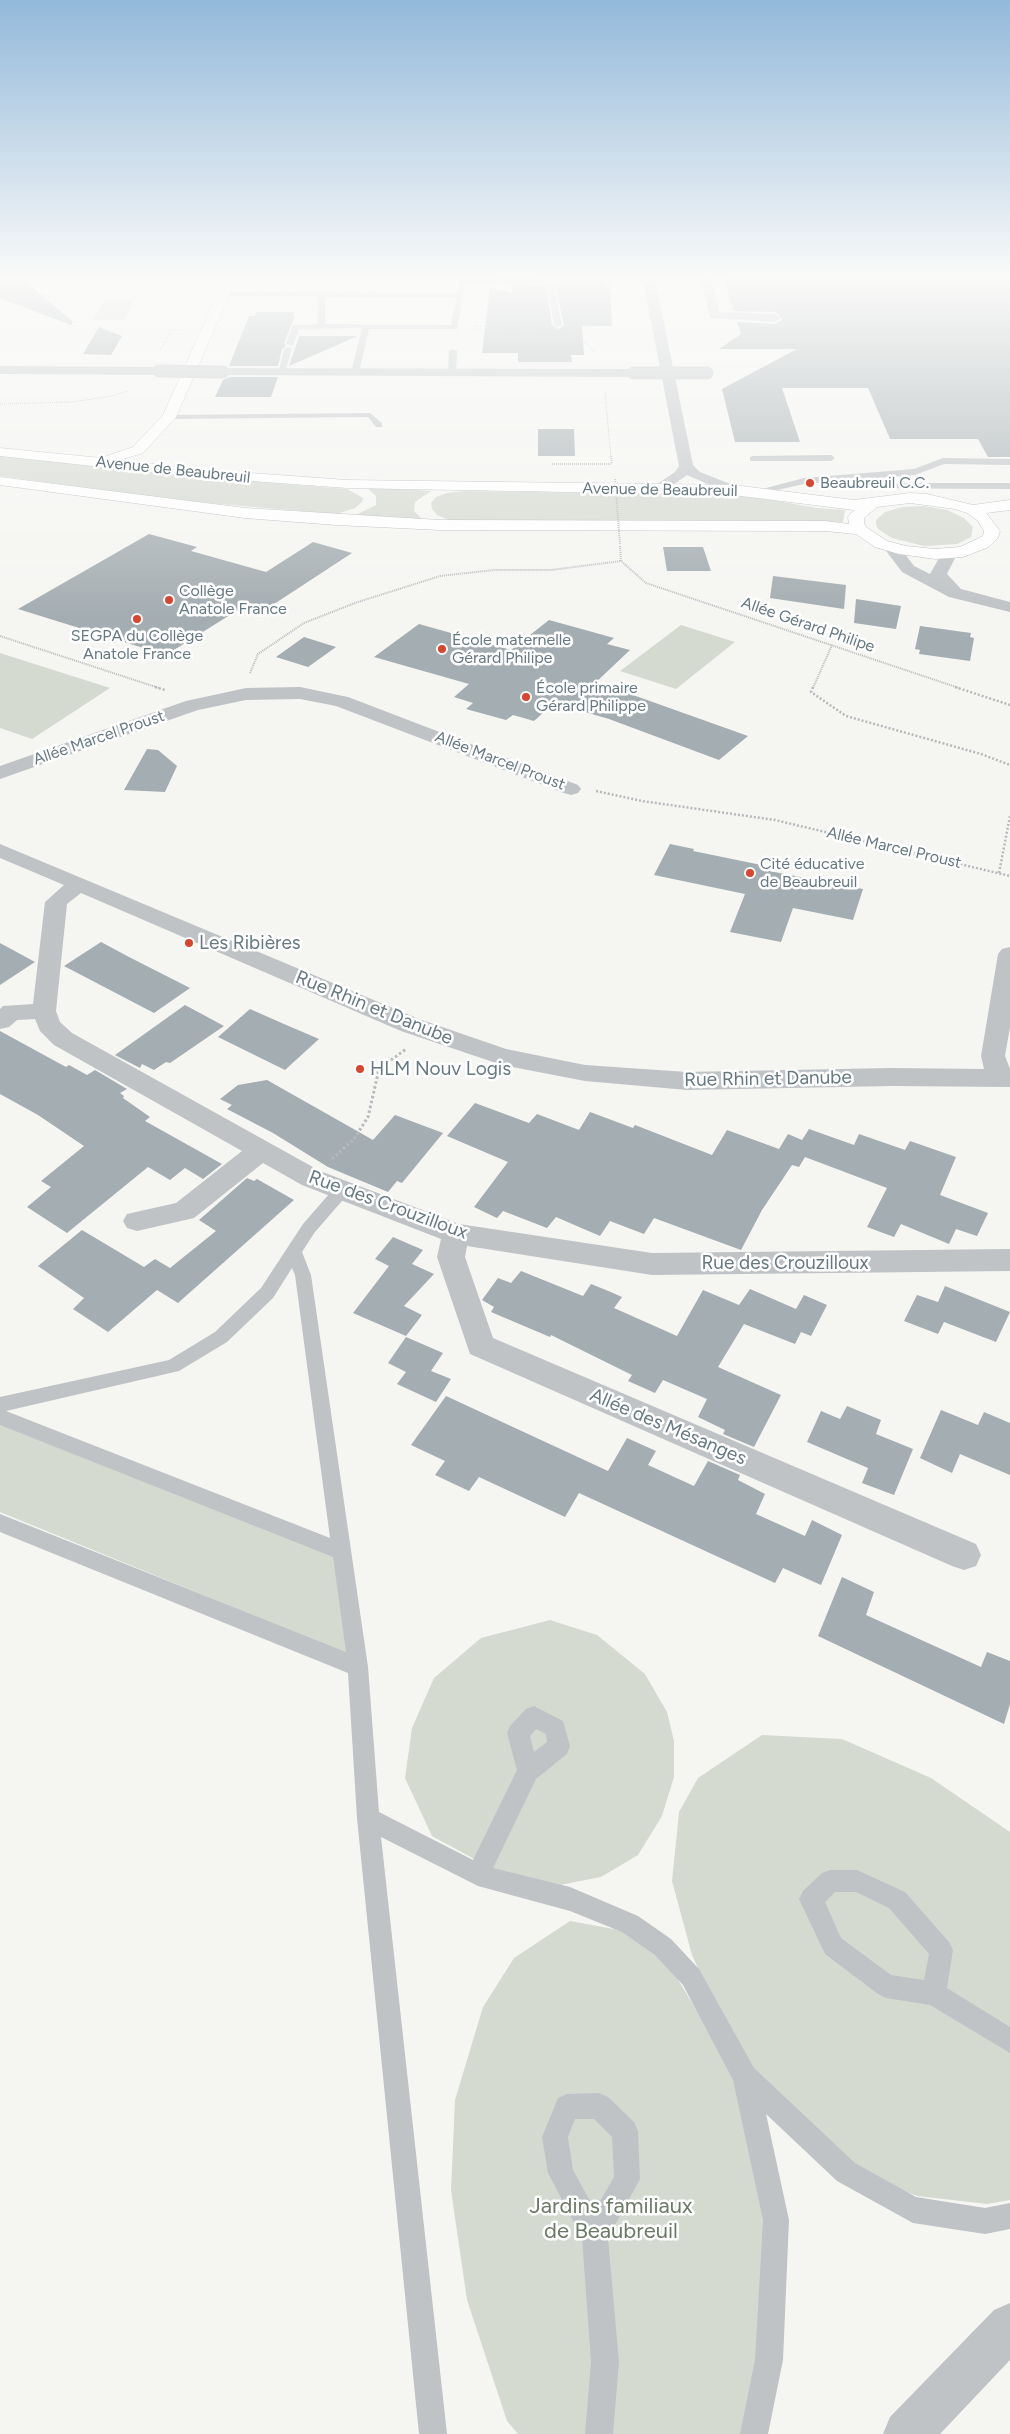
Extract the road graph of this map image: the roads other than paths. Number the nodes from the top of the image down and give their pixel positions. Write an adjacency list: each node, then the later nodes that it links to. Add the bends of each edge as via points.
1 (182, 389): 3 (main road)
2 (671, 389): 12 (street)
3 (169, 417): 4 (lane, via 370,416); 5 (main road)
4 (378, 425)
5 (138, 450): 11 (main road); 13 (main road)
6 (0, 452): 11 (main road, Avenue de Beaubreuil)
7 (831, 458): 8 (lane)
8 (753, 459)
9 (943, 461): 10 (lane); 14 (lane, via 964,471); 19 (lane, via 914,472 804,481)
10 (1010, 462)
11 (98, 463): 13 (main road, Avenue de Beaubreuil)
12 (686, 466): 20 (street, via 680,475); 21 (street, via 695,474)
13 (149, 468): 16 (main road, Avenue de Beaubreuil)
14 (982, 472)
15 (0, 481): 28 (main road, Avenue de Beaubreuil, via 245,514)
16 (347, 484): 18 (main road, Avenue de Beaubreuil); 28 (main road, Avenue de Beaubreuil, via 356,488 367,503)
17 (1010, 486): 19 (lane)
18 (448, 487): 20 (main road, Avenue de Beaubreuil); 29 (main road, Avenue de Beaubreuil, via 422,505)
19 (775, 487): 22 (lane)
20 (658, 489): 21 (main road, Avenue de Beaubreuil)
21 (732, 490): 22 (main road, Avenue de Beaubreuil)
22 (755, 492): 25 (main road, Avenue de Beaubreuil, via 832,504)
23 (1010, 496): 24 (lane, via 952,493)
24 (910, 498): 25 (main road, Avenue de Beaubreuil); 27 (main road, Avenue de Beaubreuil, via 944,501)
25 (870, 504): 30 (main road, via 856,517)
26 (1010, 505): 27 (main road, Avenue de Beaubreuil)
27 (972, 510): 32 (main road, Avenue de Beaubreuil, via 989,524 992,531)
28 (336, 520): 29 (main road, Avenue de Beaubreuil)
29 (440, 525): 30 (main road, Avenue de Beaubreuil, via 825,526)
30 (860, 530): 33 (main road, Avenue de Beaubreuil, via 872,540)
31 (1003, 541): 32 (main road, Avenue de Beaubreuil)
32 (984, 544): 34 (main road, Avenue de Beaubreuil)
33 (892, 548): 34 (main road, Avenue de Beaubreuil, via 920,554); 35 (street, via 908,569)
34 (950, 554): 35 (street, via 938,575)
35 (955, 593): 36 (street)
36 (1010, 607)
37 (0, 773): 38 (street, Allée Marcel Proust, via 193,705 246,694 300,693 341,701)
38 (571, 789)
39 (0, 850): 40 (street, Rue Rhin et Danube)
40 (79, 884): 42 (street, via 56,902); 44 (street, Rue Rhin et Danube, via 424,1030 502,1057 586,1073 687,1081)
41 (1010, 958): 44 (street, via 993,1056)
42 (44, 1011): 43 (street); 45 (street, Rue des Crouzilloux, via 48,1025 63,1038)
43 (4, 1013)
44 (1004, 1078)
45 (260, 1150): 46 (street, Rue des Crouzilloux, via 311,1178); 47 (street, via 184,1211)
46 (342, 1190): 48 (street, Rue des Crouzilloux); 49 (lane)
47 (137, 1221)
48 (456, 1234): 50 (street, Rue des Crouzilloux, via 652,1264); 55 (street, Allée des Mésanges, via 451,1257 481,1346)
49 (293, 1250): 51 (lane, via 261,1299 221,1337 173,1366); 54 (lane, via 303,1275)
50 (1010, 1260)
51 (0, 1405)
52 (0, 1417): 54 (lane)
53 (0, 1523): 56 (lane)
54 (340, 1551): 56 (lane)
55 (964, 1555)
56 (358, 1668): 58 (lane)
57 (528, 1771): 59 (lane)
58 (368, 1818): 59 (lane); 66 (lane)
59 (478, 1875): 62 (lane, via 570,1899 630,1924 663,1947 691,1978)
60 (934, 1994): 60 (lane, via 886,1986 833,1946 811,1899 830,1881 857,1881 897,1900 942,1950); 61 (lane)
61 (1010, 2041)
62 (745, 2076): 63 (lane, via 846,2172 914,2210 985,2221); 68 (lane, via 776,2220 768,2360)
63 (1010, 2216)
64 (596, 2236): 67 (lane, via 605,2362)
65 (1010, 2326): 69 (street)
66 (433, 2434)
67 (599, 2434)
68 (754, 2434)
69 (907, 2434)

